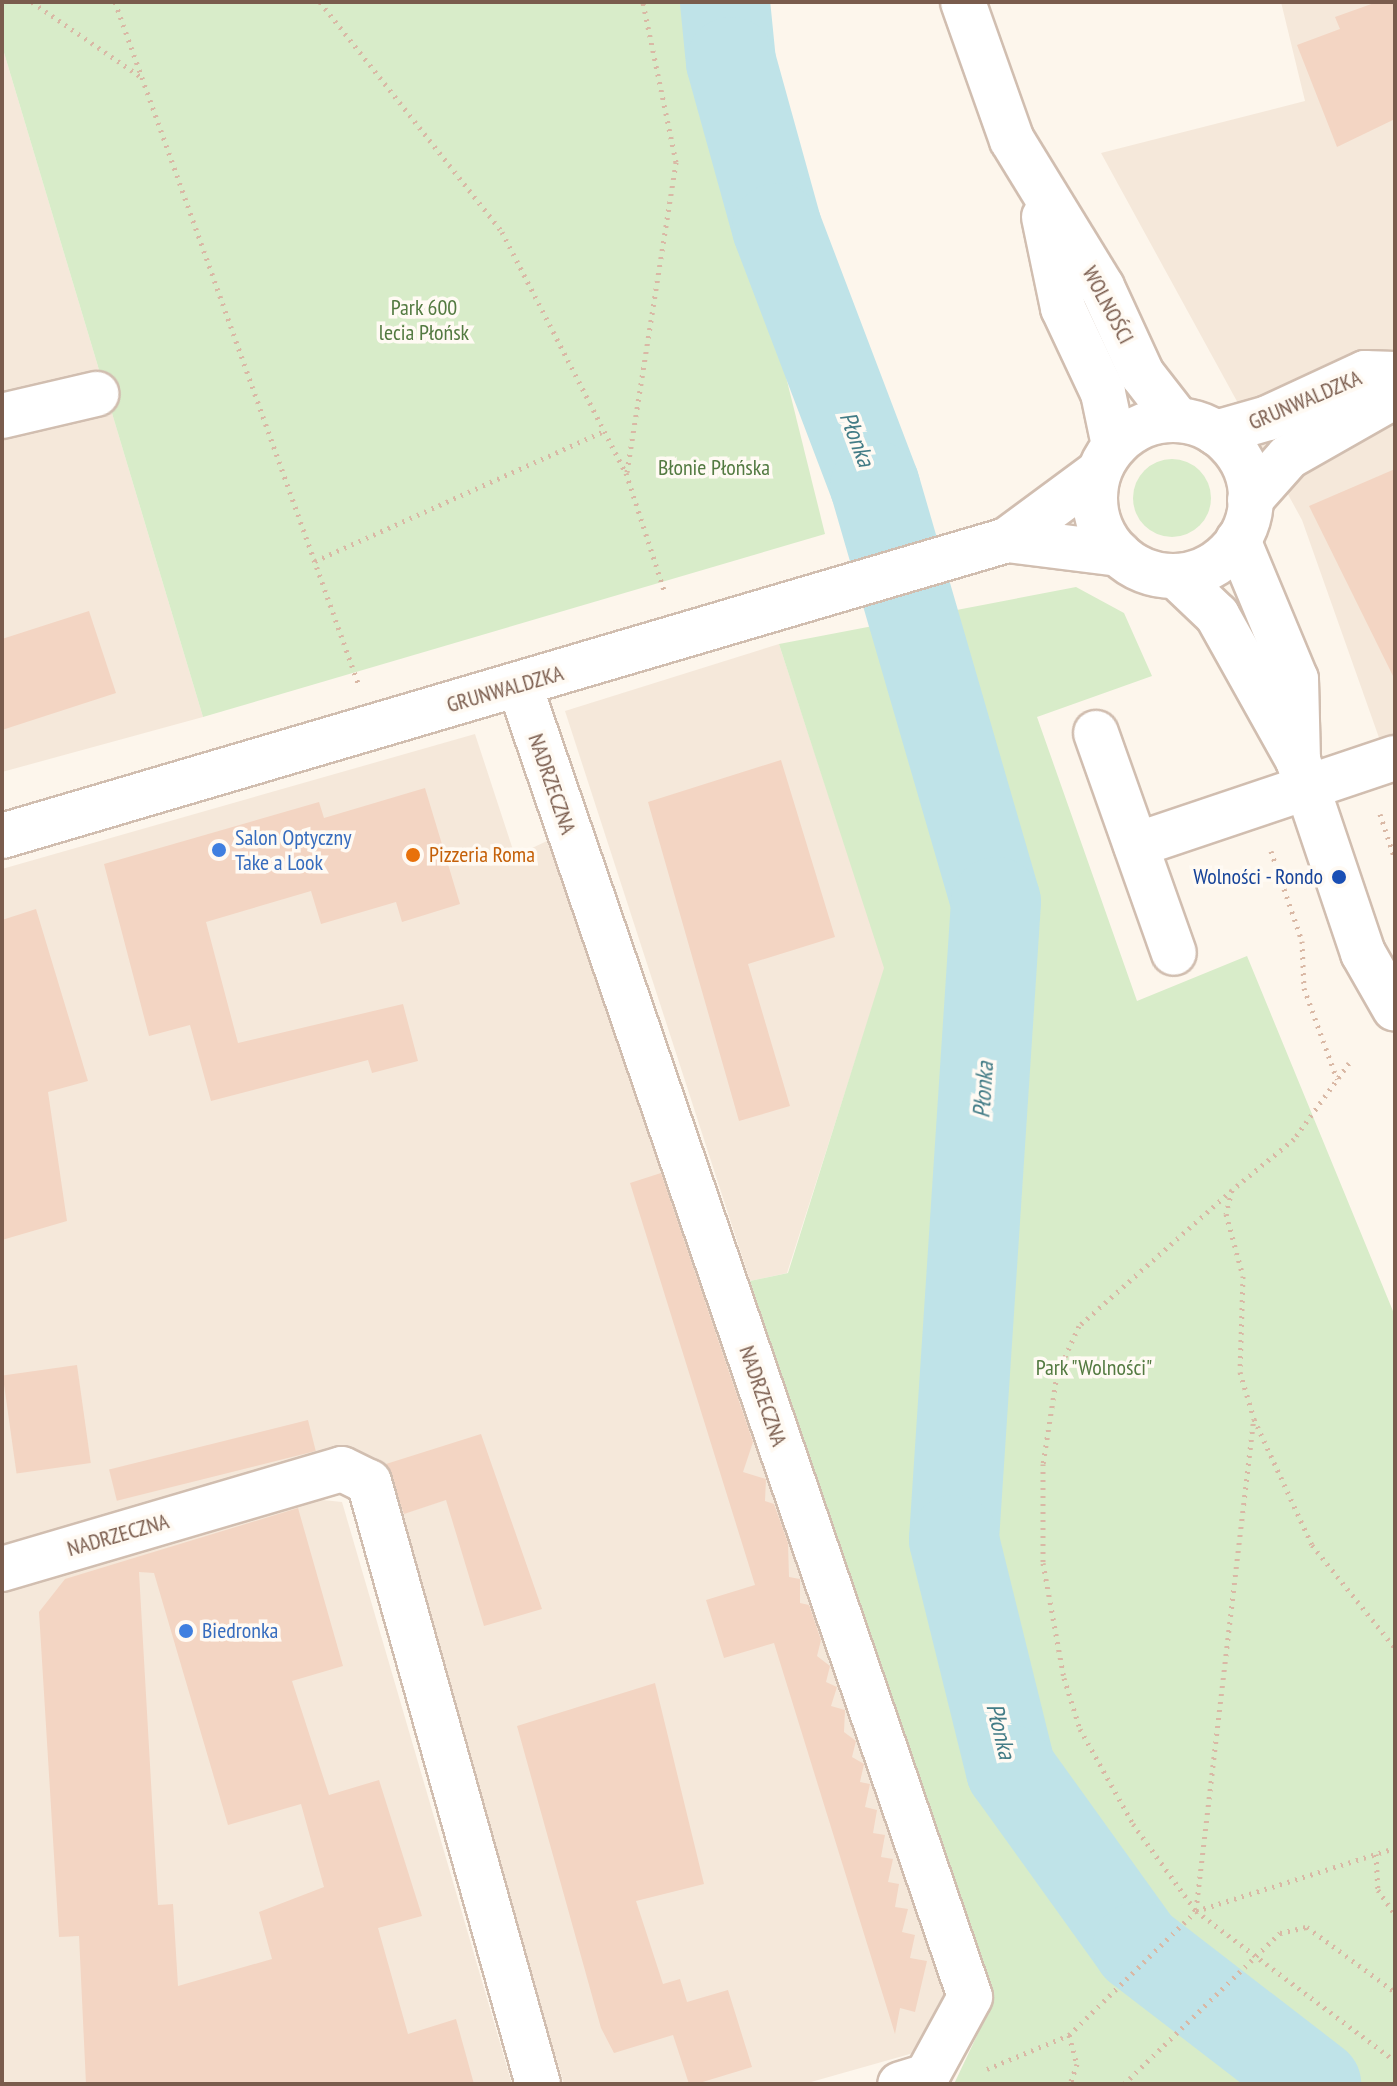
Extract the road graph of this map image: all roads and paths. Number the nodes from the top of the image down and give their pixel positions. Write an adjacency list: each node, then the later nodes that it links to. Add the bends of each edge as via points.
1 (32, 2): 6 (path)
2 (115, 2): 6 (path)
3 (320, 2): 13 (path, via 502,232)
4 (643, 2): 13 (path, via 676,162 626,473)
5 (963, 2): 7 (street, WOLNOŚCI, via 988,88)
6 (142, 78): 18 (path)
7 (1038, 191): 12 (street, WOLNOŚCI, via 1102,287 1142,374); 14 (street, WOLNOŚCI, via 1063,308 1103,393)
8 (1395, 374): 12 (street, GRUNWALDZKA, via 1365,373 1268,418)
9 (96, 394): 11 (street)
10 (1395, 396): 15 (street, GRUNWALDZKA, via 1288,457)
11 (2, 416)
12 (1196, 426): 14 (street, via 1143,425); 15 (street, via 1247,474)
13 (604, 431): 18 (path)
14 (1106, 458): 16 (street, GRUNWALDZKA); 17 (street, via 1097,516)
15 (1244, 520): 19 (street, via 1211,565); 24 (street, via 1296,679)
16 (1007, 540): 17 (street, GRUNWALDZKA); 20 (street, GRUNWALDZKA)
17 (1119, 554): 19 (street, via 1155,574)
18 (315, 561): 21 (path)
19 (1176, 576): 24 (street, via 1217,615)
20 (519, 684): 26 (street, GRUNWALDZKA); 44 (street, NADRZECZNA, via 970,1997)
21 (359, 685)
22 (1096, 733): 27 (street)
23 (1395, 758): 24 (street)
24 (1303, 773): 25 (street); 29 (street, via 1363,953)
25 (1254, 805): 27 (street); 31 (path, via 1302,941 1304,988)
26 (2, 836)
27 (1136, 845): 28 (street)
28 (1174, 953)
29 (1395, 1009)
30 (1349, 1063): 31 (path)
31 (1337, 1079): 32 (path, via 1294,1139)
32 (1232, 1190): 33 (path, via 1226,1214 1243,1276 1240,1372); 38 (path, via 1079,1326 1057,1374 1043,1464 1043,1563 1080,1729 1133,1824)
33 (1254, 1419): 35 (path, via 1312,1545); 38 (path, via 1196,1867)
34 (2, 1569): 45 (street, NADRZECZNA, via 342,1469 369,1482)
35 (1395, 1648)
36 (1395, 1848): 37 (path)
37 (1376, 1854): 38 (path); 39 (path, via 1378,1890)
38 (1196, 1911): 40 (path); 42 (path)
39 (1395, 1914)
40 (1252, 1955): 41 (path, via 1280,1933 1307,1927); 43 (path); 47 (path)
41 (1395, 1992)
42 (1069, 2035): 44 (path, via 979,2072); 46 (path, via 1077,2064)
43 (1395, 2061)
44 (914, 2080)
45 (538, 2084)
46 (1070, 2084)
47 (1124, 2084)

